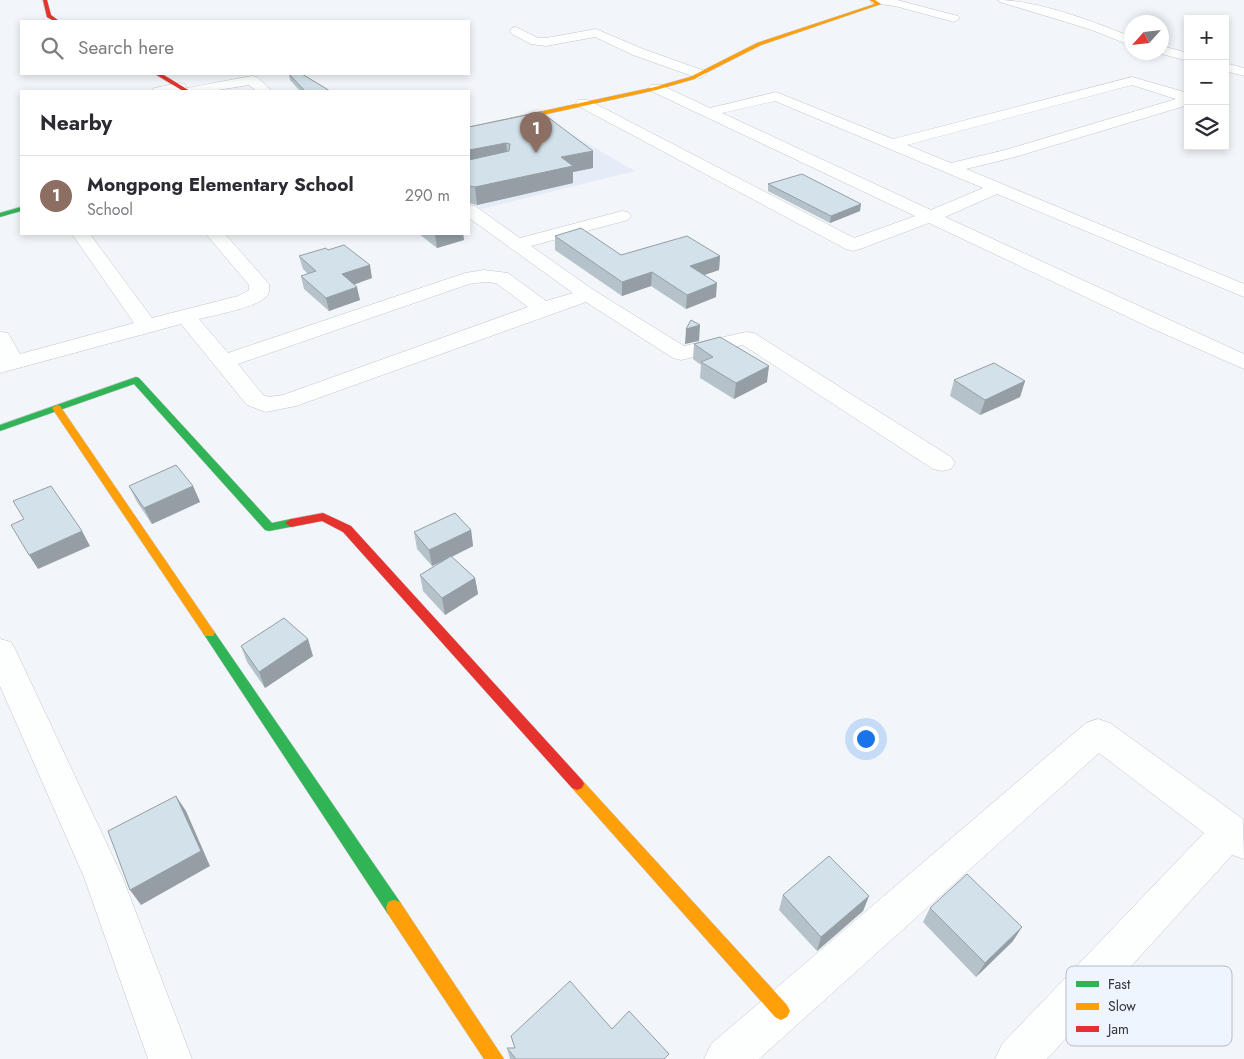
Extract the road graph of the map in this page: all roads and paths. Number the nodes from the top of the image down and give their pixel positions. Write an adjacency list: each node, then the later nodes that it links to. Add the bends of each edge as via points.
1 (45, 0): 5 (street, via 49,16)
2 (1004, 0): 7 (street, via 1096,27)
3 (874, 1): 4 (street); 12 (street, via 879,4 759,44)
4 (954, 18)
5 (55, 20)
6 (516, 31): 12 (street, via 535,41 546,42 596,34)
7 (1124, 39)
8 (1169, 52): 9 (street)
9 (1184, 56)
10 (1229, 68): 11 (street)
11 (1244, 72)
12 (700, 74): 14 (street)
13 (160, 75): 15 (street)
14 (656, 88): 19 (street); 20 (street)
15 (186, 90): 16 (street, via 252,80)
16 (264, 90)
17 (1184, 98): 22 (street, via 1132,81)
18 (1184, 100): 23 (street, via 1009,154)
19 (583, 103): 21 (street); 29 (street, via 853,245)
20 (706, 113): 22 (street, via 776,96); 29 (street)
21 (470, 129)
22 (893, 144): 23 (street)
23 (950, 168): 24 (street)
24 (998, 188): 29 (street); 33 (street)
25 (20, 209): 27 (street)
26 (470, 211): 32 (street)
27 (0, 215)
28 (622, 216): 32 (street)
29 (930, 217): 40 (street)
30 (82, 235): 37 (street)
31 (216, 235): 36 (street, via 260,284 259,293)
32 (516, 244): 34 (street)
33 (1244, 291)
34 (588, 295): 35 (street); 44 (street, via 681,353 746,338)
35 (542, 309): 39 (street, via 501,277 484,276); 39 (street, via 288,402 266,405 255,400)
36 (186, 316): 37 (street); 39 (street)
37 (147, 326): 41 (street)
38 (0, 338): 41 (street)
39 (223, 362)
40 (1244, 362)
41 (7, 364)
42 (57, 408): 43 (street); 49 (street, via 136,380 269,526 323,517 347,529); 51 (street)
43 (0, 428)
44 (942, 463)
45 (0, 651): 50 (street, via 103,876)
46 (1237, 837): 47 (street); 49 (street, via 1098,733)
47 (1109, 966)
48 (1066, 1009): 53 (street)
49 (781, 1011): 52 (street)
50 (170, 1059)
51 (495, 1059)
52 (726, 1059)
53 (1016, 1059)

